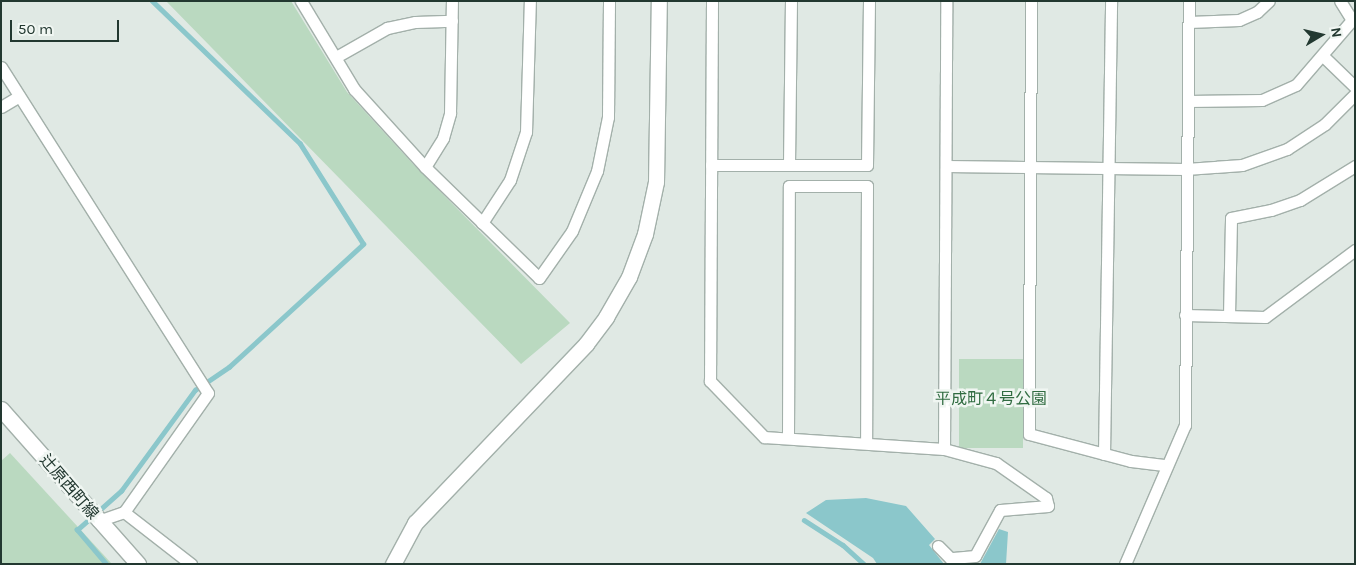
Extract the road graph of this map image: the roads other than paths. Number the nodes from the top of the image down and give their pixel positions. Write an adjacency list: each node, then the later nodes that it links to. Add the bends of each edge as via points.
1 (301, 1): 18 (street)
2 (452, 1): 15 (street)
3 (530, 1): 33 (street, via 526,132 510,180)
4 (609, 1): 33 (street, via 608,117 604,142 587,199 572,231 539,278)
5 (659, 1): 48 (street, via 656,182 645,234 629,277 586,344 415,523)
6 (712, 1): 26 (street)
7 (791, 1): 25 (street)
8 (869, 1): 25 (street, via 867,165)
9 (946, 1): 27 (street)
10 (1031, 1): 30 (street)
11 (1111, 1): 31 (street)
12 (1189, 1): 16 (street)
13 (1269, 1): 16 (street, via 1257,12 1239,20)
14 (1340, 1): 17 (street, via 1352,20)
15 (452, 21): 18 (street, via 415,22 387,28); 29 (street, via 450,113 444,138)
16 (1189, 22): 23 (street)
17 (1323, 56): 20 (street); 23 (street, via 1296,85 1272,97 1251,101)
18 (336, 57): 29 (street, via 354,89)
19 (1, 67): 22 (street)
20 (1355, 87)
21 (1355, 94): 32 (street, via 1325,124 1286,149 1242,165)
22 (19, 96): 24 (street); 43 (street, via 208,393)
23 (1188, 100): 32 (street)
24 (1, 107)
25 (789, 164): 26 (street)
26 (711, 165): 38 (street, via 710,381 764,437)
27 (946, 166): 30 (street); 40 (street)
28 (1355, 166): 36 (street, via 1300,200 1265,212 1231,218)
29 (425, 167): 33 (street)
30 (1030, 168): 31 (street); 41 (street, via 1029,434)
31 (1108, 168): 32 (street); 41 (street)
32 (1186, 169): 35 (street)
33 (482, 223)
34 (1355, 250): 36 (street, via 1264,317)
35 (1185, 315): 36 (street); 42 (street, via 1185,425)
36 (1229, 315)
37 (1, 409): 44 (street, 辻原西町線)
38 (788, 438): 39 (street); 39 (street, via 789,186 867,186)
39 (866, 443): 40 (street)
40 (944, 449): 45 (street, via 996,464 1042,494 1048,506 1000,510 975,556 950,558)
41 (1104, 454): 42 (street)
42 (1166, 465): 49 (street)
43 (124, 512): 44 (street); 47 (street)
44 (98, 521): 46 (street, 辻原西町線)
45 (938, 546)
46 (138, 564)
47 (191, 564)
48 (393, 564)
49 (1125, 564)

